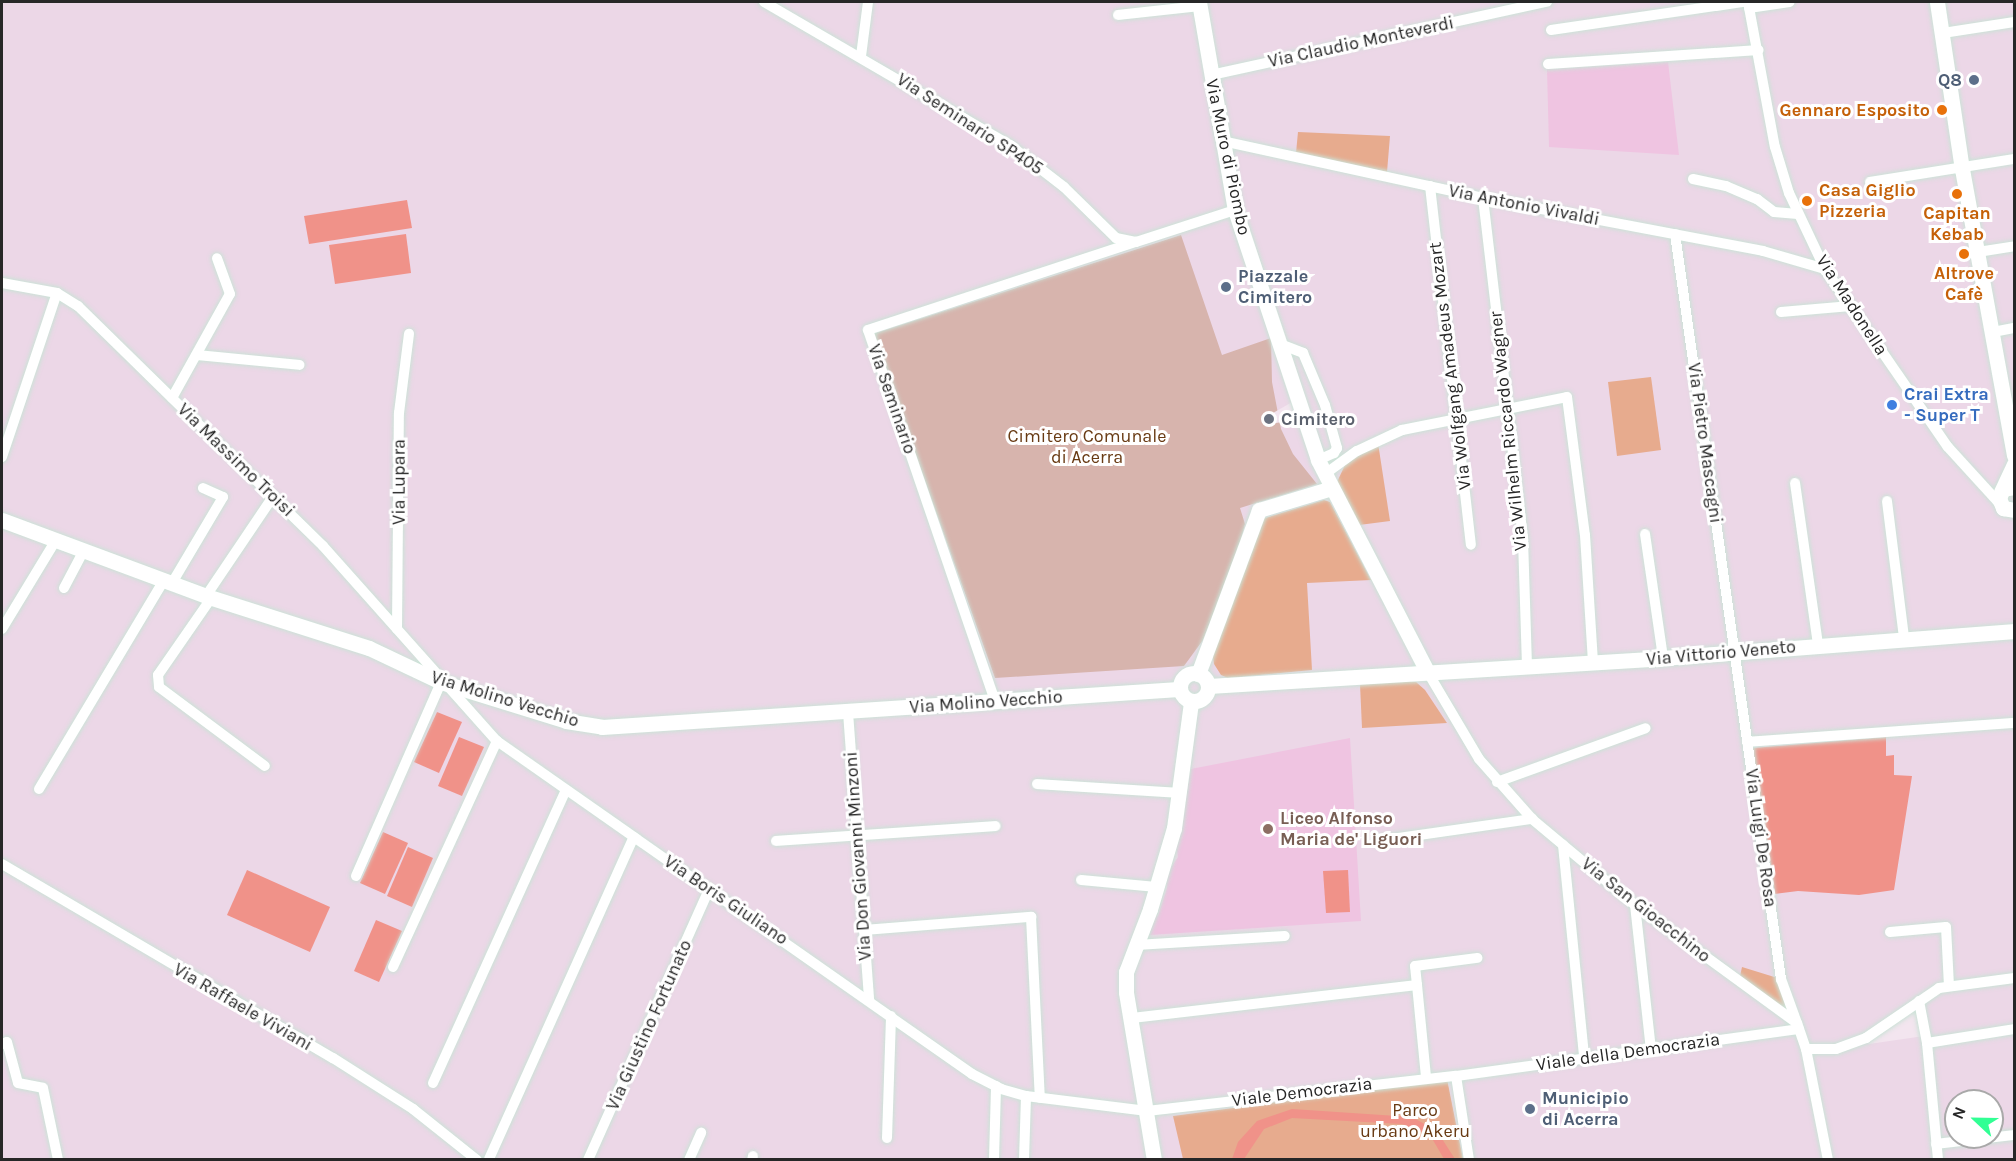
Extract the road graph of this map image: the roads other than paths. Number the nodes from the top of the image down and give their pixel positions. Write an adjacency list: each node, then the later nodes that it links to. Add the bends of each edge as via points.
1 (764, 2): 13 (street, Via Seminario SP405)
2 (868, 2): 13 (street)
3 (1547, 2): 15 (street, Via Claudio Monteverdi)
4 (1790, 2): 7 (street)
5 (1937, 2): 11 (street)
6 (1199, 4): 8 (street); 15 (street, Via Muro di Piombo)
7 (1747, 4): 10 (street); 12 (street, Via Madonella)
8 (1118, 15)
9 (2014, 22): 11 (street)
10 (1551, 30)
11 (1943, 33): 18 (street)
12 (1759, 50): 14 (street); 24 (street, Via Madonella, via 1775,147)
13 (861, 56): 26 (street, Via Seminario SP405, via 1011,146 1064,187 1116,238)
14 (1548, 64)
15 (1211, 75): 16 (street, Via Muro di Piombo)
16 (1222, 141): 21 (street, Via Antonio Vivaldi); 23 (street, Via Muro di Piombo)
17 (2014, 159): 18 (street)
18 (1962, 169): 20 (street); 28 (street)
19 (1693, 179): 24 (street, via 1726,186 1757,199 1774,212)
20 (1870, 182)
21 (1430, 186): 22 (street, Via Antonio Vivaldi); 43 (street, Via Wolfgang Amadeus Mozart)
22 (1483, 198): 25 (street, Via Antonio Vivaldi); 42 (street, Via Wilhelm Riccardo Wagner)
23 (1235, 210): 26 (street); 38 (street, Via Muro di Piombo)
24 (1798, 213): 30 (street, Via Madonella)
25 (1675, 234): 30 (street, Via Antonio Vivaldi, via 1763,251); 68 (street, Via Pietro Mascagni)
26 (1136, 242): 77 (street, Via Seminario, via 868,330)
27 (2014, 246): 28 (street)
28 (1978, 252): 36 (street)
29 (217, 258): 39 (street, via 230,294)
30 (1825, 269): 33 (street, Via Madonella)
31 (2, 283): 32 (street, Via Massimo Troisi)
32 (57, 293): 41 (street, Via Massimo Troisi, via 78,306); 45 (street)
33 (1851, 306): 34 (street); 47 (street, Via Madonella, via 1948,447)
34 (1781, 312)
35 (2014, 328): 36 (street)
36 (1993, 332): 44 (street)
37 (409, 334): 64 (street, Via Lupara, via 399,413)
38 (1280, 344): 46 (street, Via Muro di Piombo); 46 (street, via 1303,353 1321,391 1337,448)
39 (197, 355): 40 (street); 41 (street)
40 (300, 365)
41 (172, 398): 64 (street, Via Massimo Troisi, via 323,546)
42 (1506, 407): 43 (street); 70 (street, via 1567,397 1585,534); 71 (street, Via Wilhelm Riccardo Wagner, via 1523,539)
43 (1455, 418): 46 (street, via 1402,430); 58 (street, Via Wolfgang Amadeus Mozart)
44 (2014, 452): 51 (street)
45 (2, 457)
46 (1322, 467): 50 (street, Via Muro di Piombo)
47 (1978, 481): 51 (street, Via Madonella); 51 (street)
48 (1795, 483): 67 (street)
49 (203, 488): 60 (street, via 223,497)
50 (1332, 488): 72 (street, Via Muro di Piombo); 73 (street, via 1259,510)
51 (2007, 496): 54 (street)
52 (270, 501): 62 (street)
53 (1887, 501): 66 (street)
54 (2014, 519)
55 (2, 520): 57 (street, Via Molino Vecchio)
56 (1645, 534): 69 (street)
57 (56, 540): 59 (street, Via Molino Vecchio); 63 (street)
58 (1471, 545)
59 (84, 550): 60 (street, Via Molino Vecchio); 61 (street)
60 (168, 581): 62 (street, Via Molino Vecchio); 87 (street)
61 (64, 588)
62 (209, 596): 74 (street, Via Molino Vecchio, via 369,648); 84 (street, via 158,675 159,687)
63 (2, 629)
64 (396, 629): 74 (street, Via Massimo Troisi)
65 (2014, 631): 66 (street, Via Vittorio Veneto)
66 (1904, 637): 67 (street, Via Vittorio Veneto)
67 (1818, 644): 68 (street, Via Vittorio Veneto)
68 (1734, 651): 69 (street, Via Vittorio Veneto); 83 (street, Via Luigi De Rosa)
69 (1663, 658): 70 (street, Via Vittorio Veneto)
70 (1593, 662): 71 (street, Via Vittorio Veneto)
71 (1527, 666): 72 (street, Via Vittorio Veneto)
72 (1427, 671): 75 (street); 85 (street, Via San Gioacchino)
73 (1198, 674): 75 (street); 76 (street, via 1184,676)
74 (441, 682): 79 (street, Via Molino Vecchio, via 566,721 602,727); 82 (street, Via Boris Giuliano); 98 (street)
75 (1208, 686): 78 (street, via 1204,697)
76 (1179, 689): 77 (street, Via Molino Vecchio); 78 (street)
77 (995, 701): 79 (street, Via Molino Vecchio)
78 (1191, 702): 89 (street)
79 (848, 712): 92 (street, Via Don Giovanni Minzoni)
80 (2014, 723): 83 (street)
81 (1646, 728): 85 (street)
82 (496, 741): 88 (street, Via Boris Giuliano); 108 (street)
83 (1746, 742): 116 (street, Via Luigi De Rosa, via 1781,979)
84 (266, 766)
85 (1497, 782): 90 (street, Via San Gioacchino)
86 (1038, 784): 89 (street)
87 (39, 789)
88 (566, 790): 93 (street, Via Boris Giuliano); 125 (street)
89 (1180, 793): 100 (street)
90 (1532, 819): 95 (street); 96 (street, Via San Gioacchino)
91 (995, 826): 92 (street)
92 (857, 835): 94 (street); 103 (street, Via Don Giovanni Minzoni)
93 (634, 837): 101 (street, Via Boris Giuliano); 134 (street)
94 (776, 841)
95 (1377, 841)
96 (1563, 845): 102 (street, Via San Gioacchino); 122 (street)
97 (2, 864): 137 (street, Via Raffaele Viviani, via 333,1058 413,1108)
98 (356, 876)
99 (1081, 880): 100 (street)
100 (1157, 887): 106 (street)
101 (709, 890): 112 (street, Via Boris Giuliano); 138 (street, Via Giustino Fortunato)
102 (1635, 905): 116 (street, Via San Gioacchino); 120 (street)
103 (864, 930): 112 (street, Via Don Giovanni Minzoni); 128 (street, via 1031,917)
104 (1890, 932): 111 (street, via 1946,927)
105 (1285, 936): 106 (street)
106 (1136, 945): 115 (street, via 1126,972)
107 (1477, 958): 110 (street, via 1415,966)
108 (393, 967)
109 (2014, 978): 111 (street)
110 (1417, 985): 115 (street); 124 (street)
111 (1949, 986): 113 (street, via 1932,990)
112 (869, 1000): 114 (street, Via Boris Giuliano)
113 (1919, 1001): 118 (street); 121 (street, via 1866,1038 1836,1049)
114 (891, 1016): 126 (street, Via Boris Giuliano); 132 (street)
115 (1132, 1018): 129 (street)
116 (1798, 1026): 120 (street, Viale della Democrazia); 121 (street)
117 (2014, 1029): 118 (street)
118 (1927, 1043): 133 (street)
119 (2, 1044): 136 (street, via 7,1042 18,1083 43,1088)
120 (1651, 1049): 122 (street, Viale della Democrazia)
121 (1806, 1049): 143 (street)
122 (1584, 1057): 123 (street, Viale della Democrazia)
123 (1456, 1076): 124 (street, Viale Democrazia); 142 (street)
124 (1426, 1077): 129 (street, Viale Democrazia)
125 (433, 1083)
126 (996, 1086): 127 (street, Via Boris Giuliano); 135 (street)
127 (1026, 1096): 128 (street, Via Boris Giuliano); 140 (street)
128 (1040, 1098): 129 (street, Via Boris Giuliano)
129 (1147, 1111): 141 (street)
130 (701, 1134): 139 (street)
131 (2014, 1135): 133 (street)
132 (887, 1138)
133 (1936, 1144): 144 (street)
134 (489, 1159)
135 (994, 1159)
136 (58, 1160)
137 (477, 1160)
138 (588, 1160)
139 (689, 1160)
140 (1024, 1160)
141 (1154, 1160)
142 (1468, 1160)
143 (1828, 1160)
144 (1938, 1160)

